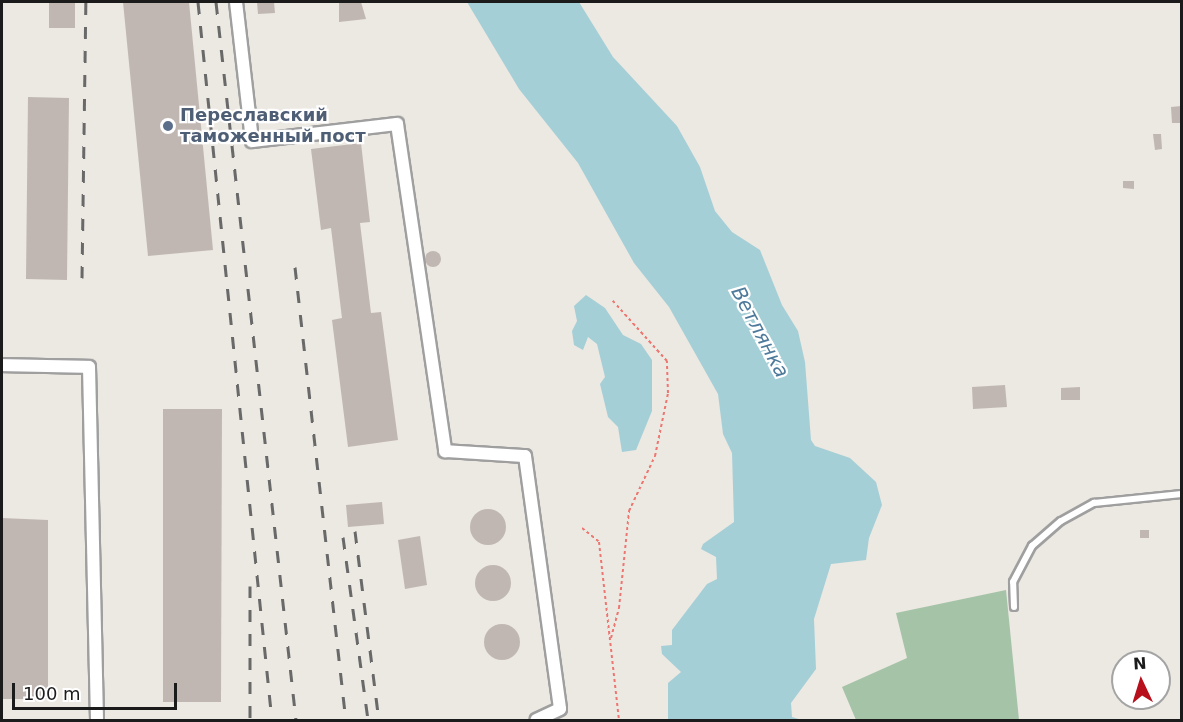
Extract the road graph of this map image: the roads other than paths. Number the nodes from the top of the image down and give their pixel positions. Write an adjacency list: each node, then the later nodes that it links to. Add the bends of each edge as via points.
1 (236, 2): 6 (street, via 252,141 397,124 445,451 525,456 560,709)
2 (2, 365): 5 (street, via 89,367)
3 (1182, 494): 4 (lane, via 1094,503 1061,521 1032,546 1013,582)
4 (1014, 607)
5 (96, 720)
6 (536, 720)

